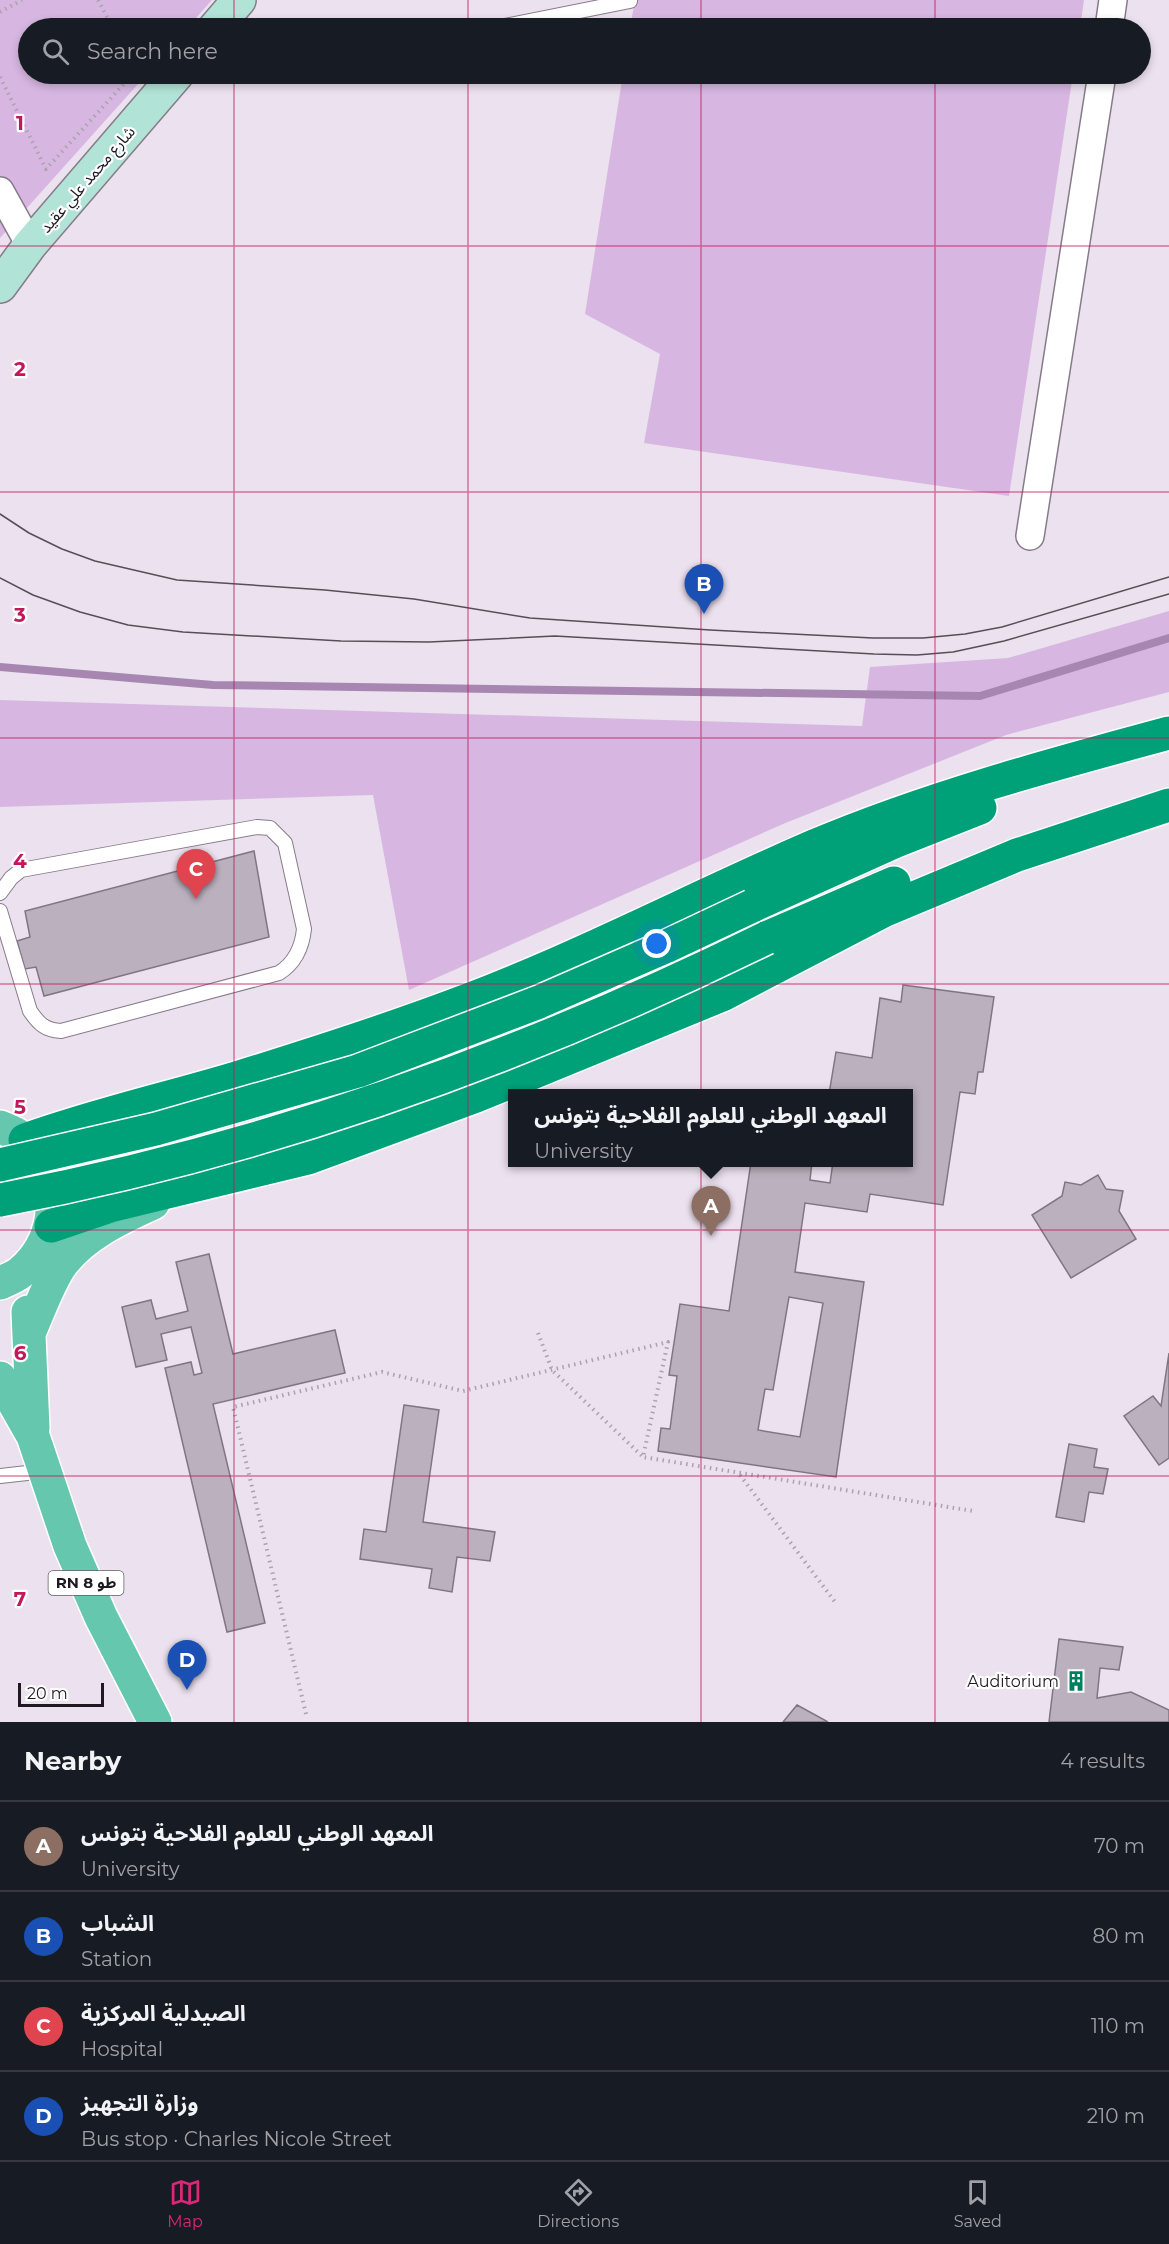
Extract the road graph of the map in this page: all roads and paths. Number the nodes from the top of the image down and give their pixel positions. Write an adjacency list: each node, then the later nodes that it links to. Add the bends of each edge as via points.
1 (22, 0): 6 (path)
2 (98, 0): 7 (path)
3 (239, 0): 8 (street)
4 (1113, 0): 10 (street)
5 (630, 1): 9 (lane)
6 (0, 12)
7 (108, 18)
8 (224, 18)
9 (545, 18)
10 (1110, 18)
11 (0, 77): 12 (path, via 46,169)
12 (124, 84)
13 (168, 84): 16 (street, شارع محمد علي عقيد)
14 (1100, 84): 18 (street)
15 (0, 191): 16 (street)
16 (30, 244): 17 (street, شارع محمد علي عقيد)
17 (0, 286)
18 (1030, 536)
19 (1169, 734): 26 (highway, via 930,803 817,845 590,948 469,999 360,1038 60,1127)
20 (1169, 744): 27 (highway, bridge, via 1056,778 894,842 539,1002 358,1071 156,1129)
21 (1169, 790): 29 (highway, bridge, via 1054,821 914,875 534,1042 396,1095 164,1163)
22 (1169, 805): 28 (highway, via 1017,855 883,911 722,995 476,1096 308,1158)
23 (0, 893): 25 (lane, via 21,870 256,827 270,828 285,843 304,929 297,956 279,973 61,1031 39,1025)
24 (0, 911): 25 (lane)
25 (5, 948)
26 (11, 1127): 30 (main road, via 46,1170 53,1198)
27 (0, 1165)
28 (191, 1187): 30 (highway, via 110,1206); 32 (main road, via 120,1218 86,1240 61,1265)
29 (0, 1200)
30 (45, 1239): 31 (main road, via 20,1273); 32 (main road, via 28,1308)
31 (0, 1283)
32 (29, 1333): 36 (main road)
33 (538, 1333): 34 (path)
34 (552, 1370): 37 (path); 37 (path, via 668,1342); 43 (path, via 464,1391 382,1372 233,1407)
35 (0, 1378): 36 (main road, RN 8 طو)
36 (33, 1436): 38 (main road, RN 8 طو)
37 (643, 1457): 39 (path)
38 (45, 1471): 40 (lane); 44 (main road, RN 8 طو, via 70,1546 101,1617)
39 (740, 1474): 41 (path); 42 (path)
40 (0, 1476)
41 (973, 1511)
42 (835, 1602)
43 (306, 1714)
44 (155, 1722)

